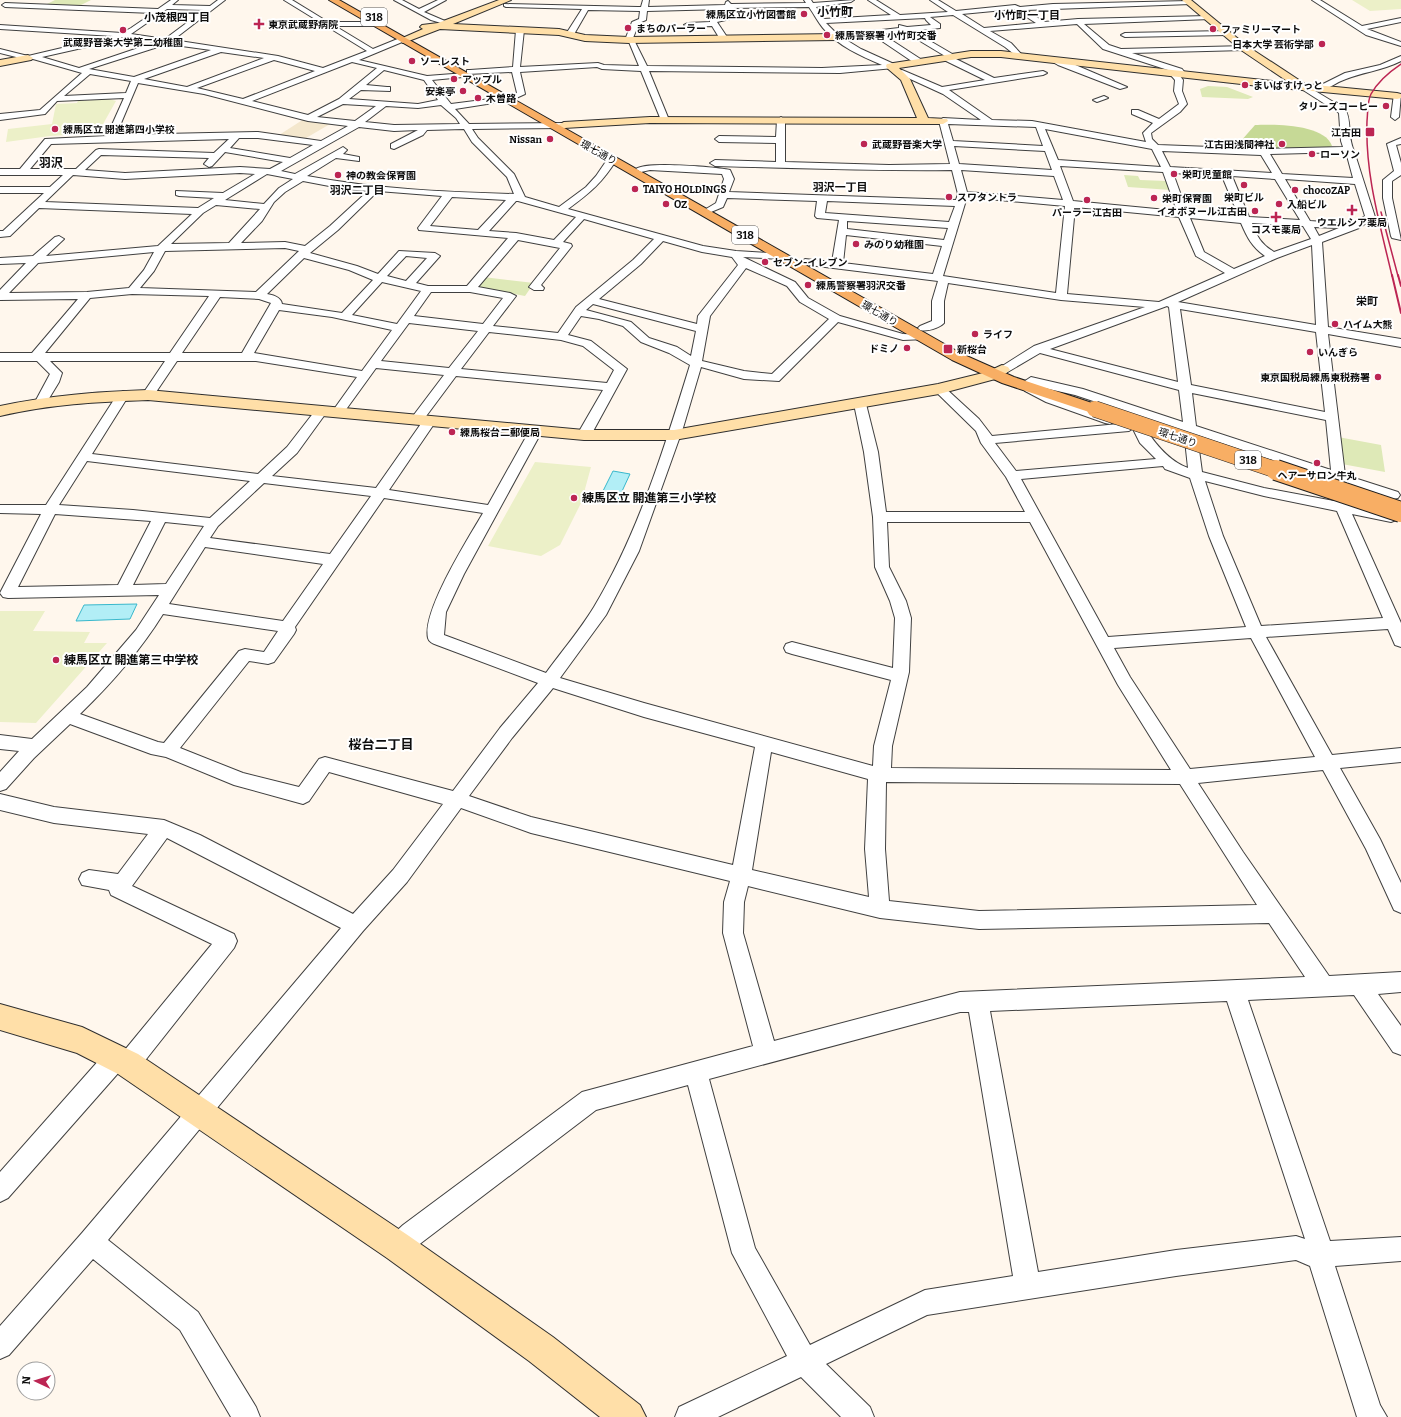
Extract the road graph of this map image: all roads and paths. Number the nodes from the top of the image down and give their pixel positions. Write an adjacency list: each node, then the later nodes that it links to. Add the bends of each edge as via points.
1 (15, 0): 26 (street)
2 (93, 0): 28 (street)
3 (175, 0): 34 (street)
4 (222, 0): 30 (street)
5 (287, 0): 49 (street)
6 (333, 0): 50 (main road, 環七通り / 318)
7 (343, 0): 72 (main road, 環七通り / 318)
8 (397, 0): 36 (street)
9 (443, 0): 36 (street)
10 (497, 0): 51 (street)
11 (578, 0): 31 (street)
12 (638, 0): 13 (street)
13 (648, 0): 14 (street); 33 (street)
14 (655, 0)
15 (675, 0): 24 (street)
16 (851, 0): 23 (street)
17 (871, 0): 40 (street)
18 (934, 0): 37 (street)
19 (1086, 0): 27 (street)
20 (1315, 0): 59 (street)
21 (1187, 2): 27 (street); 43 (street)
22 (506, 3): 31 (street, via 528,9); 51 (street)
23 (810, 3): 25 (street); 46 (street)
24 (701, 4): 25 (street); 33 (street)
25 (729, 4): 52 (street, via 728,18 712,20)
26 (3, 6): 28 (street)
27 (1093, 6): 35 (street); 44 (street)
28 (81, 8): 34 (street); 41 (street)
29 (191, 8): 30 (street); 34 (street); 39 (street)
30 (211, 8): 61 (street)
31 (576, 8): 32 (street)
32 (586, 8): 33 (street); 68 (street)
33 (644, 8): 75 (street, via 642,20 636,22)
34 (162, 9): 57 (street)
35 (1018, 9): 37 (street, via 1015,7); 53 (street, via 1040,22)
36 (420, 11): 51 (street)
37 (955, 13): 38 (street); 64 (street)
38 (923, 15): 40 (street); 62 (street, via 937,26)
39 (181, 16)
40 (897, 16): 42 (street)
41 (67, 17)
42 (886, 17): 46 (street); 62 (street)
43 (1208, 18): 44 (street); 67 (street)
44 (1109, 20): 47 (street); 70 (street)
45 (1401, 20): 59 (street)
46 (822, 21): 74 (street)
47 (1078, 21): 53 (street); 81 (street, via 1106,46)
48 (56, 24): 65 (street)
49 (326, 24): 50 (street); 83 (street)
50 (374, 24): 72 (main road, 環七通り / 318)
51 (440, 24): 56 (street); 72 (street); 72 (street, via 425,27)
52 (715, 24): 54 (street); 73 (street)
53 (1038, 24): 64 (street)
54 (688, 25)
55 (0, 27): 63 (street)
56 (518, 27): 68 (street); 98 (street)
57 (137, 28): 58 (street); 69 (street)
58 (151, 28)
59 (1360, 28): 77 (street, via 1377,37)
60 (171, 29): 61 (street)
61 (183, 29): 76 (street)
62 (906, 29): 66 (street); 87 (street)
63 (36, 30): 65 (street); 71 (street)
64 (982, 30): 85 (street, via 1008,45)
65 (46, 31): 69 (street)
66 (875, 33): 74 (street); 92 (street)
67 (1225, 33): 70 (street); 78 (street)
68 (570, 34): 75 (street, via 585,38)
69 (124, 35): 76 (street); 86 (street)
70 (1125, 35): 82 (street)
71 (19, 37)
72 (406, 37): 83 (street); 101 (main road, 環七通り / 318)
73 (723, 37): 74 (street); 75 (street)
74 (837, 37): 96 (street, via 863,54)
75 (631, 40): 95 (street)
76 (167, 41): 79 (street); 97 (street)
77 (1401, 44)
78 (1244, 48): 82 (street); 108 (street)
79 (221, 49): 88 (street); 104 (street)
80 (0, 51): 86 (street)
81 (1123, 51): 82 (street); 102 (street, via 1179,71)
82 (1142, 51)
83 (372, 52): 90 (street)
84 (1001, 54): 85 (street); 87 (street); 105 (street, via 1043,73)
85 (1019, 56): 91 (street)
86 (30, 57): 93 (street); 97 (street)
87 (949, 57): 92 (street); 105 (street)
88 (274, 58): 99 (street); 112 (street)
89 (1401, 58): 111 (street, via 1383,67 1348,75)
90 (351, 60): 94 (street); 99 (street)
91 (1056, 60): 102 (street); 107 (street)
92 (919, 62): 96 (street)
93 (0, 63)
94 (383, 67): 103 (street); 106 (street)
95 (644, 69): 96 (street); 98 (street, via 598,65); 126 (street)
96 (895, 69): 110 (street); 113 (street, via 905,79)
97 (79, 70): 100 (street)
98 (516, 70): 101 (street); 116 (street, via 522,94)
99 (324, 71): 119 (street)
100 (88, 72): 104 (street); 117 (street)
101 (466, 73): 103 (street); 116 (main road, 環七通り / 318)
102 (1177, 74): 108 (street); 132 (street, via 1178,90 1183,105)
103 (427, 78): 121 (street)
104 (133, 81): 112 (street); 114 (street)
105 (995, 82): 110 (street)
106 (359, 87): 109 (street); 118 (street)
107 (1123, 88)
108 (1304, 88): 111 (street); 151 (street, via 1342,111 1345,141)
109 (387, 89)
110 (942, 89): 113 (street); 131 (street)
111 (1317, 89): 115 (street)
112 (186, 90): 119 (street)
113 (911, 91): 129 (street)
114 (128, 95): 117 (street); 140 (street)
115 (1399, 96): 125 (street)
116 (510, 98): 121 (street); 135 (main road, 環七通り / 318)
117 (55, 99): 123 (street, via 42,112)
118 (342, 101): 120 (street); 124 (street)
119 (243, 102): 124 (street)
120 (384, 104): 121 (street); 133 (street)
121 (446, 105): 134 (street)
122 (1135, 112): 132 (street)
123 (0, 117)
124 (308, 118): 133 (street)
125 (1399, 119)
126 (665, 120): 127 (street); 135 (street)
127 (721, 120): 128 (street); 141 (street)
128 (781, 120): 129 (street); 142 (street)
129 (924, 120): 130 (street)
130 (943, 121): 131 (street); 144 (street)
131 (989, 122): 136 (street)
132 (1158, 122): 147 (street, via 1147,133 1148,140)
133 (356, 125): 137 (street); 145 (street)
134 (467, 126): 135 (street); 137 (street); 183 (street, via 475,140 512,176)
135 (558, 126): 156 (main road, 環七通り / 318); 162 (main road, 環七通り / 318)
136 (1040, 126): 147 (street); 150 (street)
137 (424, 128): 146 (street)
138 (235, 136): 139 (street); 145 (street, via 258,135); 149 (street)
139 (153, 137): 140 (street); 153 (street)
140 (110, 138): 166 (street, via 48,141)
141 (719, 139): 142 (street); 160 (street)
142 (780, 140): 159 (street)
143 (1401, 141): 172 (street, via 1390,144)
144 (950, 143): 150 (street); 161 (street)
145 (322, 144): 157 (street)
146 (394, 146)
147 (1154, 147): 148 (street); 163 (street)
148 (1203, 148): 152 (street); 169 (street)
149 (223, 149): 154 (street); 157 (street)
150 (1049, 149): 158 (street)
151 (1349, 149): 152 (street); 175 (street)
152 (1264, 152): 173 (street)
153 (135, 154): 154 (street); 167 (street, via 99,152)
154 (216, 156): 168 (street)
155 (356, 159): 174 (street, via 339,152)
156 (612, 159): 193 (street, via 600,178); 216 (main road, 環七通り / 318)
157 (291, 161): 164 (street)
158 (1054, 163): 163 (street); 170 (street)
159 (780, 165): 160 (street); 161 (street)
160 (714, 166): 162 (street); 181 (street, via 727,172 726,176 729,178)
161 (956, 167): 170 (street); 185 (street)
162 (640, 169): 191 (main road, 環七通り / 318)
163 (1167, 170): 169 (street); 195 (street)
164 (269, 171): 168 (street); 174 (street); 182 (street)
165 (0, 172): 166 (street)
166 (23, 172): 167 (street)
167 (75, 172): 168 (street, via 125,176); 178 (street)
168 (201, 172)
169 (1214, 172): 171 (street)
170 (1057, 173): 189 (street)
171 (1226, 173): 173 (street); 199 (street)
172 (1400, 173): 192 (street, via 1388,179)
173 (1278, 176): 175 (street); 200 (street)
174 (300, 177): 176 (street, via 345,186); 190 (street, via 282,190)
175 (1359, 181): 196 (street)
176 (376, 188): 180 (street); 215 (street)
177 (0, 190): 178 (street)
178 (53, 190): 188 (street)
179 (179, 193): 182 (street)
180 (450, 193): 183 (street); 204 (street, via 423,228)
181 (723, 195): 184 (street); 191 (street, via 720,204)
182 (224, 196): 186 (street)
183 (517, 198): 193 (street); 204 (street)
184 (822, 198): 185 (street); 198 (street, via 820,216)
185 (962, 199): 189 (street); 201 (street)
186 (214, 202): 190 (street); 194 (street)
187 (1401, 203): 192 (street)
188 (37, 205): 194 (street); 205 (street, via 6,234)
189 (1070, 205): 195 (street); 237 (street)
190 (266, 207): 213 (street)
191 (711, 209): 221 (main road, 環七通り / 318)
192 (1388, 209): 196 (street); 207 (street, via 1396,236)
193 (561, 210): 197 (street)
194 (200, 211): 214 (street)
195 (1183, 214): 199 (street); 223 (street, via 1200,254)
196 (1369, 215): 202 (street, via 1370,217)
197 (582, 216): 208 (street); 211 (street)
198 (844, 218): 201 (street); 203 (street)
199 (1244, 220): 200 (street); 217 (street, via 1260,248)
200 (1307, 224): 202 (street); 210 (street)
201 (954, 225): 212 (street)
202 (1355, 226): 210 (street)
203 (842, 232): 212 (street); 222 (street)
204 (481, 233): 206 (street)
205 (0, 234)
206 (516, 236): 211 (street); 231 (street)
207 (1401, 237)
208 (661, 238): 218 (street); 238 (street, via 637,262)
209 (59, 239): 219 (street)
210 (1317, 241): 217 (street); 247 (street)
211 (556, 244): 229 (street, via 567,246 534,287)
212 (948, 244): 225 (street)
213 (231, 247): 214 (street); 215 (street, via 285,245)
214 (161, 248): 219 (street); 232 (street, via 149,271)
215 (305, 252): 224 (street); 236 (street)
216 (781, 256): 218 (street); 248 (main road, 環七通り / 318)
217 (1273, 256): 223 (street)
218 (739, 258): 243 (street, via 791,284 804,300); 246 (street, via 743,265 704,316)
219 (36, 259): 220 (street); 227 (street)
220 (0, 261)
221 (805, 262): 222 (street); 248 (main road, 環七通り / 318)
222 (837, 265): 225 (street)
223 (1232, 274): 239 (street)
224 (380, 278): 228 (street); 228 (street, via 403,253 435,256); 242 (street)
225 (941, 278): 237 (street); 248 (street, via 938,323)
226 (0, 279): 227 (street)
227 (17, 279): 235 (street)
228 (409, 284): 230 (street)
229 (539, 288)
230 (428, 289): 231 (street); 244 (street)
231 (470, 289): 245 (street, via 510,296)
232 (132, 291): 233 (street); 234 (street)
233 (217, 293): 236 (street); 254 (street)
234 (87, 295): 235 (street); 253 (street)
235 (0, 296)
236 (259, 296): 240 (street, via 271,298 277,302)
237 (1061, 297): 239 (street)
238 (590, 300): 241 (street); 246 (street)
239 (1168, 303): 247 (street); 251 (street); 263 (street)
240 (276, 306): 242 (street); 255 (street)
241 (577, 312): 249 (street); 256 (street, via 627,324 645,340 673,350)
242 (344, 317): 244 (street)
243 (836, 318): 248 (street, via 902,337); 256 (street, via 775,378 744,375)
244 (402, 323): 245 (street); 257 (street)
245 (486, 328): 249 (street); 258 (street)
246 (701, 329): 256 (street)
247 (1322, 330): 250 (street); 272 (street)
248 (923, 333): 259 (main road, 環七通り / 318, via 956,357)
249 (561, 336): 262 (street, via 587,343 621,369)
250 (1401, 343)
251 (1038, 349): 259 (street); 263 (street)
252 (0, 357): 253 (street)
253 (38, 357): 254 (street); 267 (street, via 56,373)
254 (174, 357): 255 (street); 266 (street)
255 (246, 357): 260 (street)
256 (696, 363): 278 (street)
257 (373, 364): 258 (street); 260 (street)
258 (454, 371): 262 (street); 273 (street)
259 (997, 372): 261 (main road, 環七通り / 318); 264 (street)
260 (365, 375): 271 (street)
261 (1030, 384): 269 (main road, 環七通り / 318); 274 (street, via 1079,392); 275 (street, via 1050,399)
262 (611, 387): 277 (street)
263 (1186, 388): 272 (street); 274 (street)
264 (939, 389): 268 (street); 279 (street, via 971,418)
265 (123, 395): 266 (street); 267 (street, via 86,396); 281 (street)
266 (148, 395): 271 (street)
267 (41, 402): 270 (street)
268 (860, 404): 278 (street); 295 (street, via 871,452)
269 (1097, 406): 288 (main road, 環七通り / 318); 293 (main road, 環七通り / 318, bridge)
270 (0, 411)
271 (330, 411): 273 (street); 286 (street)
272 (1331, 417): 285 (street)
273 (423, 421): 276 (street); 287 (street)
274 (1190, 428): 280 (street); 285 (street)
275 (1134, 429): 279 (street); 280 (street); 282 (street)
276 (536, 431): 277 (street); 292 (street)
277 (584, 435): 278 (street)
278 (674, 435): 311 (street, via 632,551 592,624)
279 (987, 440): 284 (street)
280 (1194, 449): 283 (street); 289 (street)
281 (84, 457): 286 (street); 291 (street)
282 (1166, 462): 283 (street, via 1170,466); 284 (street)
283 (1196, 475): 289 (street, via 1264,492); 306 (street, via 1216,536)
284 (1012, 476): 296 (street)
285 (1337, 476): 288 (street); 289 (street)
286 (261, 479): 287 (street); 298 (street)
287 (382, 493): 292 (street); 300 (street)
288 (1397, 500)
289 (1341, 503): 297 (street); 304 (street)
290 (0, 509): 291 (street)
291 (50, 509): 294 (street); 302 (street, via 8,593)
292 (491, 510): 311 (street, via 438,612 436,638)
293 (1401, 512)
294 (160, 516): 298 (street); 302 (street)
295 (880, 517): 296 (street); 310 (street, via 882,567 903,618)
296 (1035, 517): 308 (street)
297 (1401, 520)
298 (213, 523): 299 (street)
299 (201, 542): 300 (street); 301 (street)
300 (334, 560): 305 (street)
301 (170, 589): 302 (street); 303 (street)
302 (123, 590)
303 (158, 608): 305 (street); 312 (street, via 132,645 93,691)
304 (1392, 623): 306 (street); 307 (street)
305 (287, 627): 316 (street, via 288,630 268,658 245,655)
306 (1256, 633): 308 (street); 318 (street)
307 (1401, 641)
308 (1104, 643): 320 (street, via 1124,681)
309 (792, 648): 310 (street)
310 (900, 676): 319 (street, via 884,740)
311 (550, 681): 314 (street); 322 (street, via 506,733)
312 (67, 716): 315 (street); 316 (street, via 157,749)
313 (0, 742): 315 (street)
314 (764, 744): 319 (street); 325 (street)
315 (35, 746): 321 (street)
316 (168, 750): 322 (street, via 240,780 303,796 325,764)
317 (1401, 755): 318 (street)
318 (1329, 762): 320 (street); 328 (street)
319 (880, 775): 320 (street); 329 (street, via 877,779 875,849)
320 (1186, 778): 330 (street)
321 (0, 784)
322 (458, 800): 325 (street, via 530,825); 331 (street, via 400,876)
323 (0, 802): 324 (street, via 54,815)
324 (164, 828): 327 (street); 331 (street)
325 (741, 875): 329 (street); 339 (street, via 734,902 733,933)
326 (89, 880): 327 (street)
327 (122, 883): 340 (street, via 118,889 227,941)
328 (1401, 904)
329 (880, 909): 330 (street, via 979,920)
330 (1274, 914): 334 (street)
331 (356, 925): 342 (street)
332 (1401, 982): 333 (street)
333 (1359, 985): 334 (street); 338 (street)
334 (1322, 986): 335 (street)
335 (1234, 990): 336 (street); 347 (street)
336 (978, 1001): 339 (street, via 960,1002); 348 (street)
337 (0, 1017): 340 (street, via 82,1041)
338 (1401, 1044)
339 (766, 1053): 341 (street)
340 (122, 1061): 342 (street); 343 (street)
341 (696, 1072): 345 (street, via 590,1100); 350 (street, via 744,1254)
342 (200, 1112): 344 (street); 345 (street)
343 (0, 1190)
344 (91, 1242): 349 (street); 352 (street, via 189,1321)
345 (398, 1247): 353 (street, via 541,1349)
346 (1401, 1249): 347 (street)
347 (1322, 1254): 348 (street, via 1296,1248 1176,1263); 351 (street, via 1323,1270)
348 (1028, 1287): 350 (street, via 925,1303)
349 (0, 1346)
350 (804, 1361): 354 (street); 355 (street)
351 (1368, 1416)
352 (246, 1417)
353 (628, 1417)
354 (689, 1417)
355 (860, 1417)

